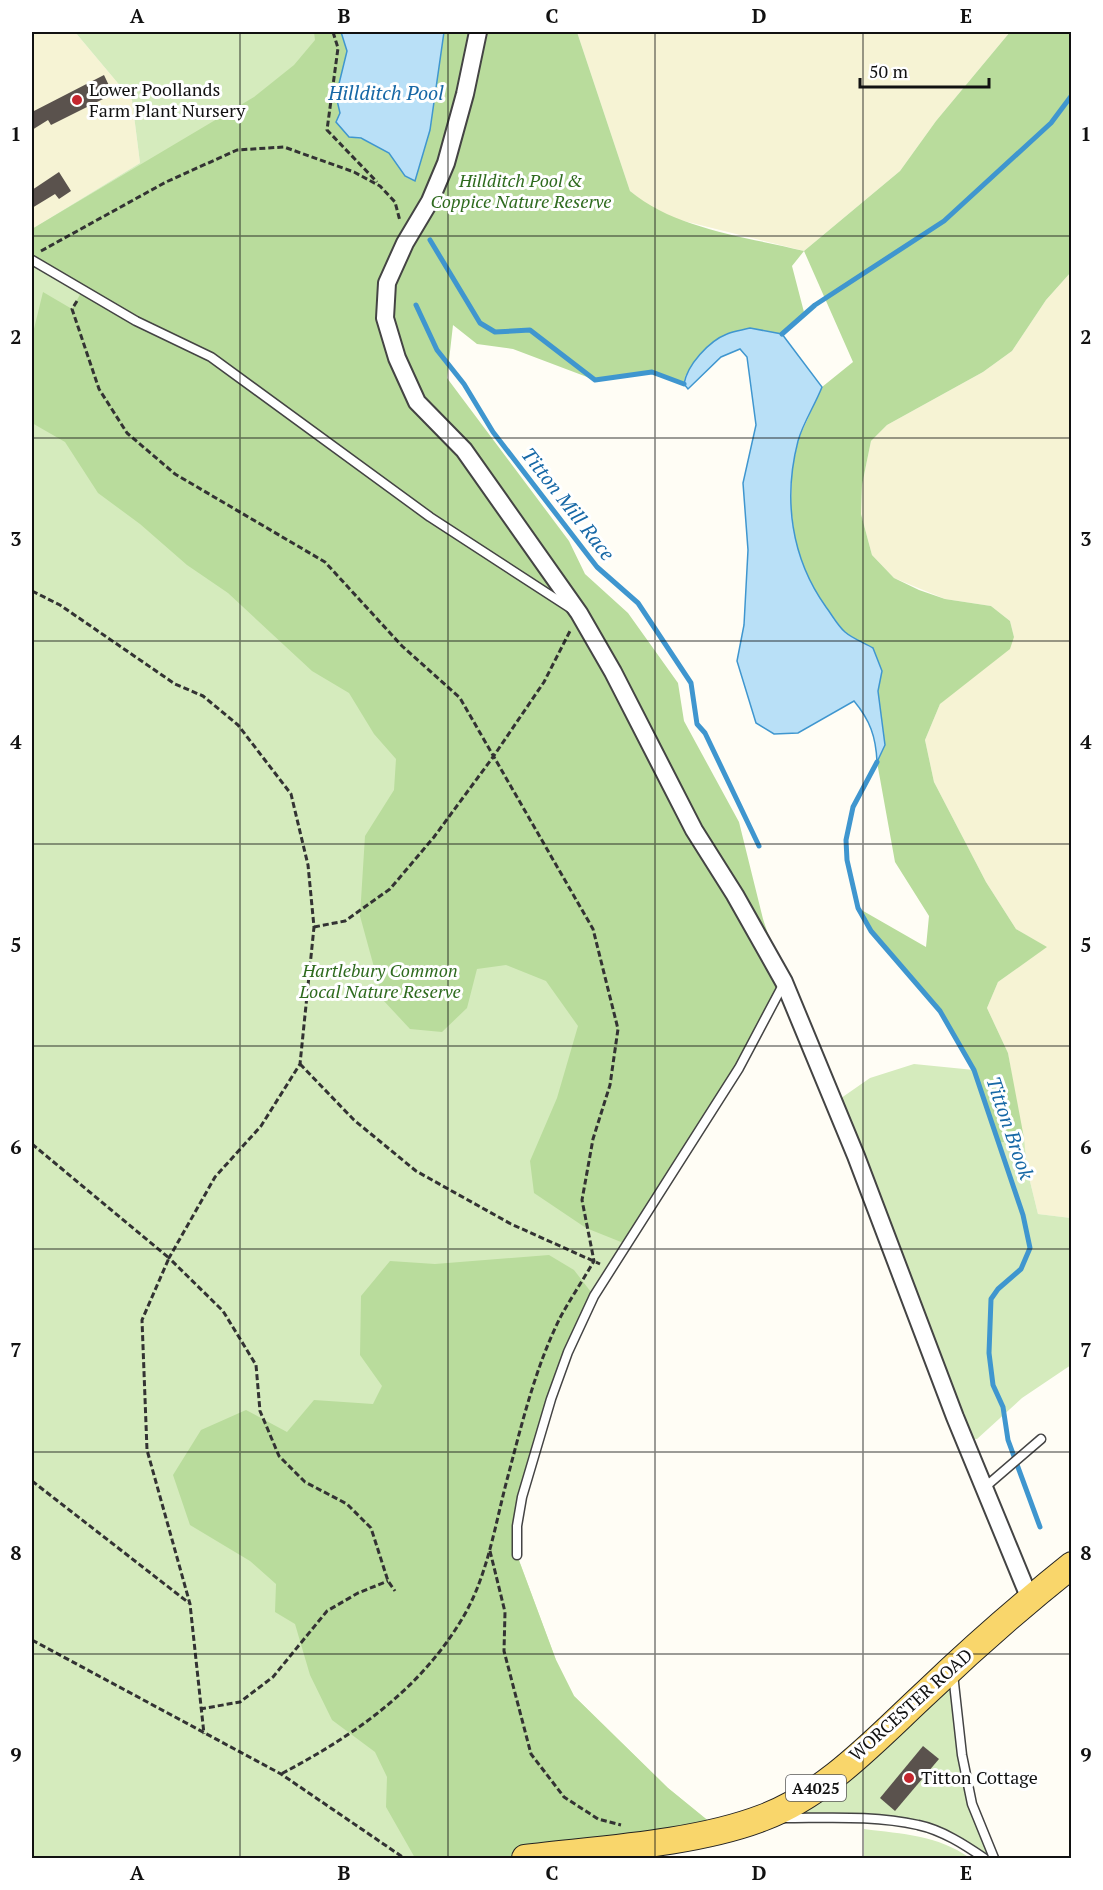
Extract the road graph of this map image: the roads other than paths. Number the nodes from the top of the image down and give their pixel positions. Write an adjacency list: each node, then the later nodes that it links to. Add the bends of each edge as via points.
1 (478, 32): 3 (street, via 446,163 387,284 385,318 397,358 417,402 464,450)
2 (32, 258): 3 (lane, via 82,291 211,357 430,517)
3 (579, 613): 4 (street, via 694,830)
4 (784, 982): 6 (street); 7 (lane, via 739,1068 611,1269 568,1352 522,1497)
5 (1041, 1439): 6 (lane)
6 (984, 1488): 9 (street)
7 (517, 1555)
8 (1071, 1565): 9 (main road, WORCESTER ROAD / A4025)
9 (1037, 1593): 10 (main road, WORCESTER ROAD / A4025)
10 (952, 1668): 11 (main road, WORCESTER ROAD / A4025, via 816,1789); 14 (lane, via 972,1804)
11 (764, 1818): 12 (main road, WORCESTER ROAD / A4025, via 722,1832); 13 (lane, via 864,1819 920,1825 960,1842)
12 (525, 1858)
13 (984, 1858)
14 (994, 1858)

